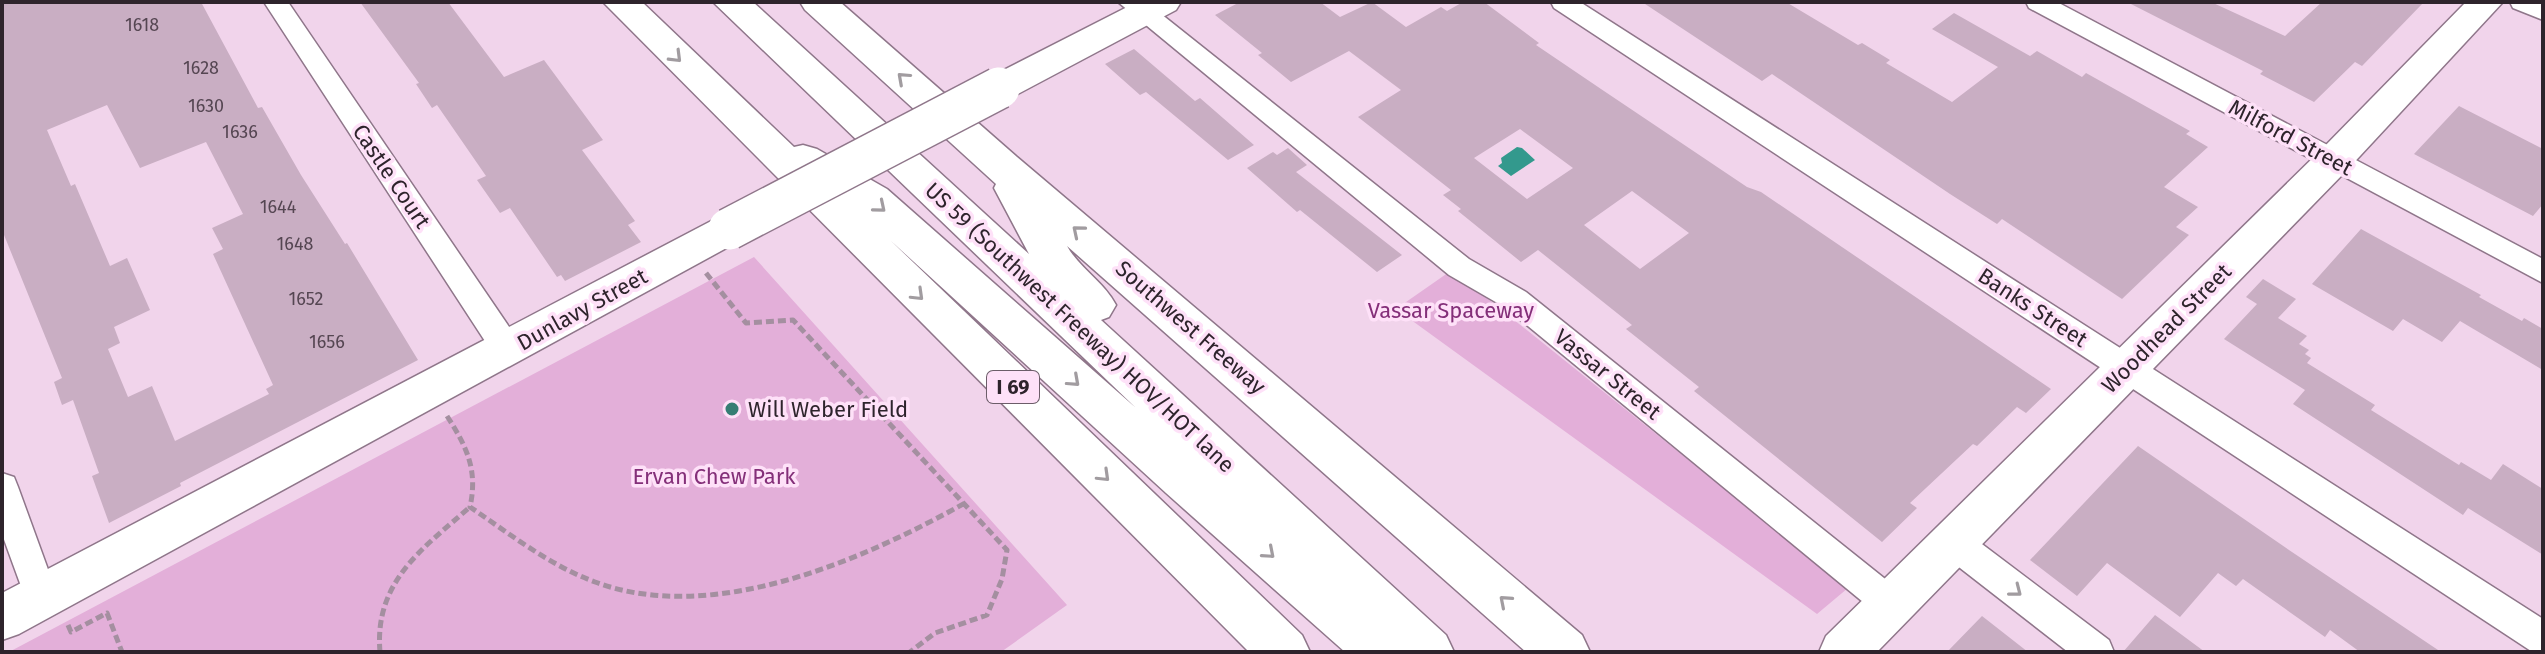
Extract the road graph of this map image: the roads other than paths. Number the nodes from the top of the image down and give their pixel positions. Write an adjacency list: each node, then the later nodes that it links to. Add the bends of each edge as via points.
1 (276, 2): 15 (street, Castle Court)
2 (621, 2): 11 (highway, I 69, one-way to 11)
3 (731, 2): 25 (highway, US 59 (Southwest Freeway) HOV/HOT lane)
4 (818, 2): 13 (highway, Southwest Freeway, one-way to 4)
5 (1563, 2): 16 (street, Banks Street)
6 (2038, 2): 12 (street, Milford Street)
7 (2486, 2): 12 (street, Woodhead Street)
8 (2522, 2): 10 (street)
9 (1146, 6): 15 (street, Dunlavy Street, bridge); 20 (street, Vassar Street, via 1459,267 1516,300)
10 (2543, 12)
11 (742, 123): 23 (highway, I 69, one-way to 23); 24 (highway, one-way to 24, via 873,200)
12 (2334, 160): 14 (street, Milford Street); 16 (street, Woodhead Street)
13 (1003, 167): 26 (highway, via 1060,272); 27 (highway, Southwest Freeway, one-way to 13)
14 (2543, 272)
15 (507, 349): 19 (street, Dunlavy Street)
16 (2126, 368): 18 (street, Woodhead Street); 22 (street, Banks Street)
17 (2, 487): 19 (street)
18 (1954, 543): 20 (street, Woodhead Street); 29 (street, one-way to 29)
19 (49, 593): 21 (street, Dunlavy Street)
20 (1892, 605): 28 (street, Woodhead Street)
21 (2, 618)
22 (2543, 639)
23 (1284, 652)
24 (1383, 652)
25 (1428, 652)
26 (1452, 652)
27 (1564, 652)
28 (1844, 652)
29 (2096, 652)

